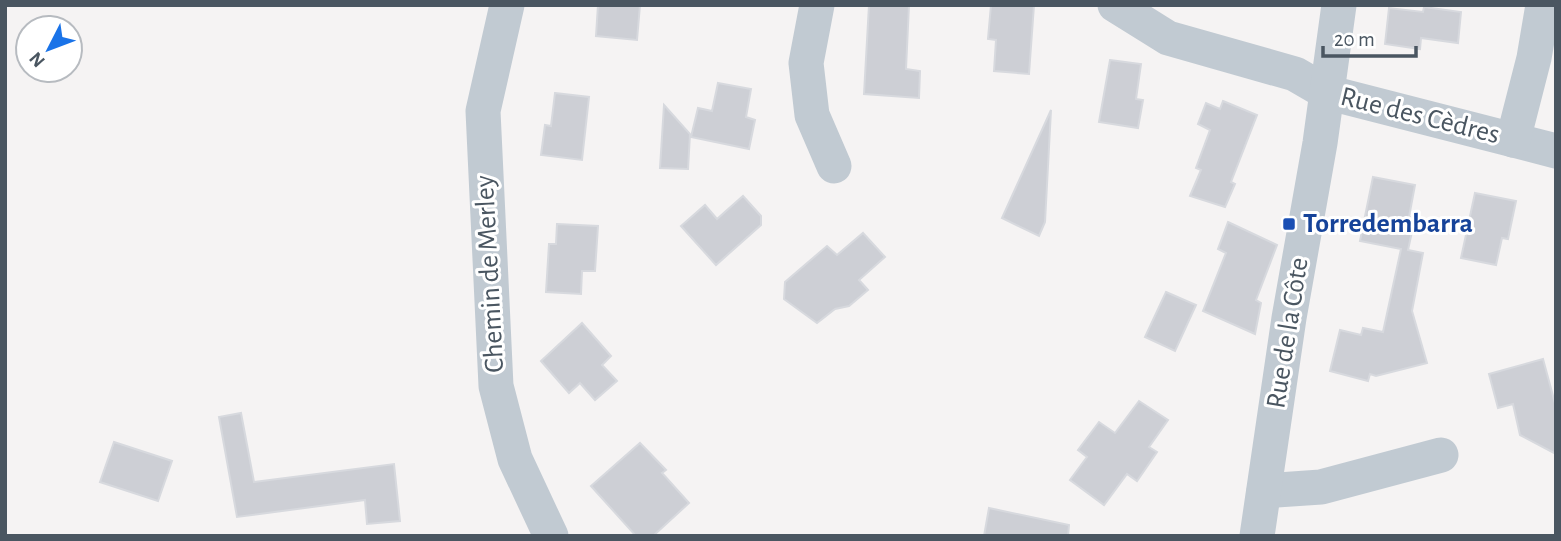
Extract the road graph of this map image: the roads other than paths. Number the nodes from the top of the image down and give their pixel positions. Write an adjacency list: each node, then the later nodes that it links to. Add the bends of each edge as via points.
1 (507, 5): 12 (street, Chemin de Merley, via 483,111 496,386 515,459)
2 (817, 5): 9 (street, via 806,64 812,115)
3 (1115, 5): 6 (street, Rue des Cèdres, via 1168,38 1295,74)
4 (1339, 5): 6 (street, Rue de la Côte)
5 (1543, 5): 7 (street, Rue des Cèdres)
6 (1326, 92): 7 (street, Rue des Cèdres); 11 (street, Rue de la Côte)
7 (1513, 140): 8 (street, Rue des Cèdres)
8 (1556, 151)
9 (834, 166)
10 (1441, 455): 11 (street, via 1321,487)
11 (1264, 491): 13 (street, Rue de la Côte)
12 (551, 536)
13 (1257, 536)

